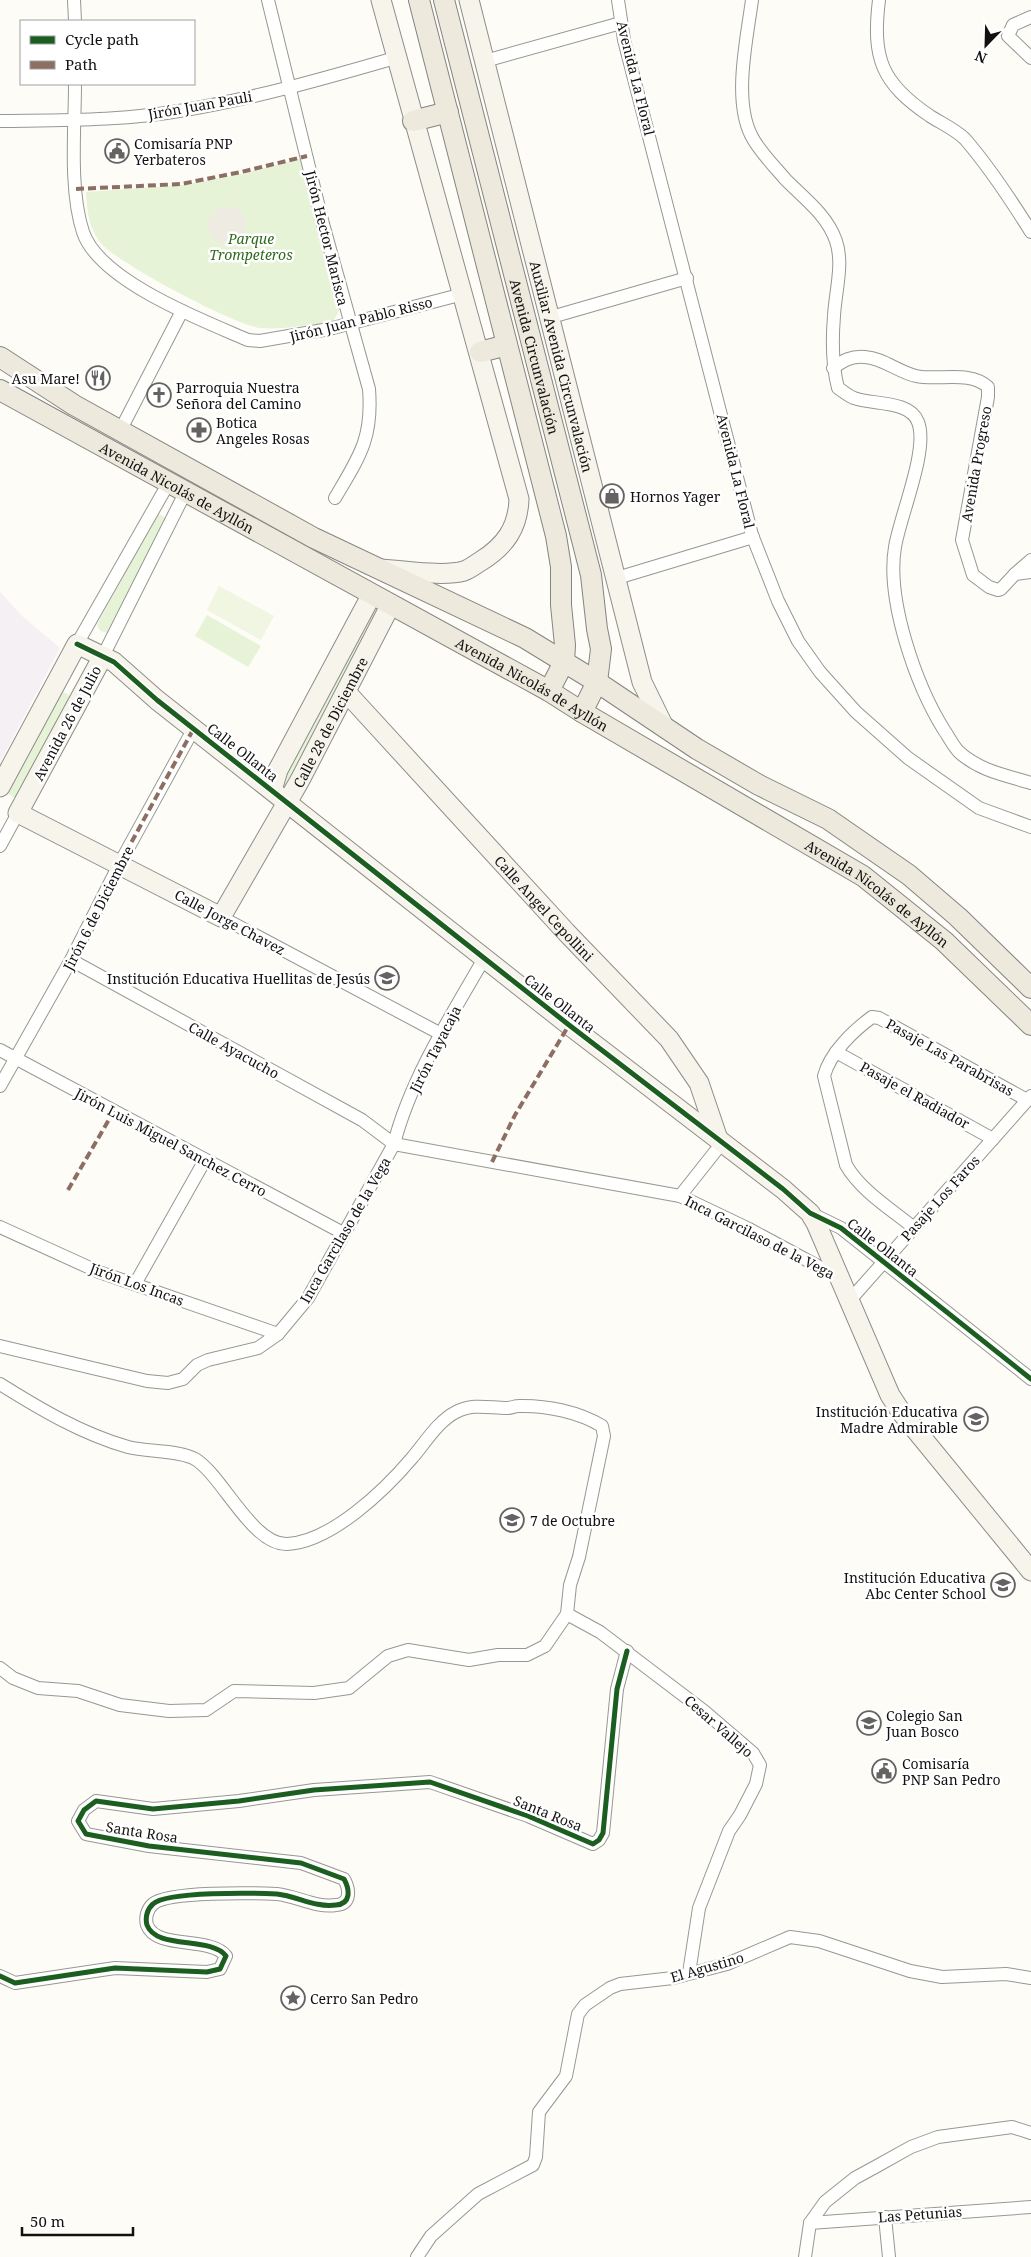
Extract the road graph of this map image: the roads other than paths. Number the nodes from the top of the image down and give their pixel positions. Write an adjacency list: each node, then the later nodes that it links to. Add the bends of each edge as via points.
1 (74, 0): 11 (street)
2 (268, 0): 17 (street, Jirón Hector Marisca)
3 (381, 0): 13 (street)
4 (419, 0): 18 (main road, Avenida Circunvalación)
5 (444, 0): 47 (main road, Avenida Circunvalación, via 591,574 601,649)
6 (469, 0): 15 (street, Auxiliar Avenida Circunvalación)
7 (618, 0): 12 (street, Avenida La Floral)
8 (752, 0): 31 (street, via 742,94 745,112 751,135 785,178 824,217 837,243)
9 (879, 0): 22 (street, via 880,64 893,85 910,102 963,137)
10 (1031, 17): 14 (street, via 1014,25 1008,36)
11 (74, 20)
12 (621, 24): 15 (street); 23 (street, Avenida La Floral)
13 (395, 58): 17 (street, Jirón Juan Pauli); 21 (street)
14 (1031, 58)
15 (485, 61): 26 (street, Auxiliar Avenida Circunvalación)
16 (75, 85): 19 (street, Jirón Juan Pablo Risso)
17 (290, 88): 19 (street, Jirón Juan Pauli, via 185,110); 27 (street, Jirón Hector Marisca)
18 (448, 112): 21 (main road); 28 (main road, Avenida Circunvalación)
19 (75, 120): 20 (street, Jirón Juan Pauli); 25 (street, Jirón Juan Pablo Risso, via 76,189 84,234 99,257 124,278)
20 (0, 121)
21 (413, 121): 24 (street)
22 (1031, 232)
23 (687, 278): 26 (street); 36 (street, Avenida La Floral)
24 (464, 294): 27 (street, Jirón Juan Pablo Risso); 29 (street)
25 (182, 311): 27 (street, Jirón Juan Pablo Risso, via 248,340 260,341); 33 (street)
26 (548, 318): 41 (street, Auxiliar Avenida Circunvalación)
27 (350, 324): 35 (street, Jirón Hector Marisca, via 369,389 371,416 366,442)
28 (508, 345): 29 (main road); 46 (main road, Avenida Circunvalación, via 556,536 561,567)
29 (480, 352): 38 (street, via 515,482 518,514 512,530 494,553 465,571 444,573)
30 (0, 358): 33 (main road, Avenida Nicolás de Ayllón)
31 (833, 368): 40 (street, Avenida Progreso, via 849,357 868,357 916,376 967,378 982,382 988,388 962,540 973,574 980,581 998,590); 53 (street, via 838,388 853,398 909,410 918,421 921,444 894,548 893,578 905,641 932,711 957,750 972,763)
32 (0, 390): 34 (main road, Avenida Nicolás de Ayllón)
33 (120, 431): 38 (main road, Avenida Nicolás de Ayllón, via 314,538)
34 (177, 488): 42 (main road, Avenida Nicolás de Ayllón); 44 (street, Avenida 26 de Julio); 45 (street, Avenida 26 de Julio)
35 (335, 498)
36 (753, 537): 41 (street); 58 (street, Avenida La Floral, via 798,641 820,672 856,712 908,758 979,808)
37 (1031, 560): 40 (street)
38 (377, 568): 46 (main road, Avenida Nicolás de Ayllón, via 525,638)
39 (1031, 572): 40 (street)
40 (1015, 574)
41 (617, 578): 51 (street, Auxiliar Avenida Circunvalación, via 642,682)
42 (372, 594): 43 (main road, Avenida Nicolás de Ayllón); 55 (street, Calle 28 de Diciembre, via 278,770)
43 (392, 604): 48 (main road, Avenida Nicolás de Ayllón); 49 (street, Calle 28 de Diciembre)
44 (77, 644): 45 (street, Calle Ollanta); 54 (street, Avenida 26 de Julio)
45 (103, 656): 52 (street, Calle Ollanta); 57 (street, Avenida 26 de Julio)
46 (564, 662): 47 (main road, Avenida Nicolás de Ayllón); 48 (main road, Avenida Circunvalación)
47 (597, 682): 50 (main road, Avenida Circunvalación); 51 (main road, Avenida Nicolás de Ayllón)
48 (549, 691): 50 (main road, Avenida Nicolás de Ayllón)
49 (346, 693): 56 (street, Calle 28 de Diciembre); 73 (street, Calle Angel Cepollini, via 669,1039 699,1083)
50 (582, 712): 65 (main road, Avenida Nicolás de Ayllón, via 863,876 931,930)
51 (664, 727): 64 (main road, Avenida Nicolás de Ayllón, via 727,767 828,819 871,847 958,917)
52 (194, 728): 55 (street, Calle Ollanta); 60 (street, Jirón 6 de Diciembre)
53 (1031, 783)
54 (0, 787)
55 (272, 790): 56 (street, Calle Ollanta)
56 (288, 802): 61 (street, Calle 28 de Diciembre); 62 (street, Calle Ollanta)
57 (18, 813): 59 (street, Avenida 26 de Julio); 60 (street, Calle Jorge Chavez)
58 (1031, 827)
59 (0, 846)
60 (120, 863): 61 (street, Calle Jorge Chavez); 63 (street, Jirón 6 de Diciembre)
61 (221, 917): 66 (street, Calle Jorge Chavez)
62 (485, 957): 66 (street, Jirón Tayacaja); 73 (street, Calle Ollanta)
63 (71, 960): 69 (street, Jirón 6 de Diciembre); 74 (street, Calle Ayacucho, via 362,1120)
64 (1031, 988)
65 (1031, 1025)
66 (441, 1034): 74 (street, Jirón Tayacaja, via 403,1114)
67 (0, 1050): 69 (street, Jirón Luis Miguel Sanchez Cerro)
68 (836, 1052): 71 (street, Pasaje Las Parabrisas, via 872,1017 879,1018); 72 (street, Pasaje el Radiador); 79 (street, via 827,1063 824,1076 846,1165 861,1184)
69 (17, 1059): 70 (street, Jirón 6 de Diciembre); 75 (street, Jirón Luis Miguel Sanchez Cerro)
70 (0, 1086)
71 (1029, 1098): 72 (street, Pasaje Los Faros)
72 (993, 1139): 79 (street, Pasaje Los Faros)
73 (720, 1141): 76 (street); 77 (street, Calle Ollanta)
74 (394, 1144): 76 (street, Inca Garcilaso de la Vega); 80 (street, Inca Garcilaso de la Vega)
75 (205, 1160): 80 (street, Jirón Luis Miguel Sanchez Cerro); 83 (street)
76 (680, 1196): 82 (street, Inca Garcilaso de la Vega)
77 (810, 1213): 81 (street, Calle Ollanta, via 841,1228); 82 (street)
78 (0, 1227): 83 (street, Jirón Los Incas, via 99,1272)
79 (914, 1228): 81 (street, Pasaje Los Faros)
80 (343, 1233): 85 (street, Inca Garcilaso de la Vega, via 308,1298)
81 (884, 1262): 84 (street, Pasaje Los Faros); 87 (street, Calle Ollanta)
82 (840, 1278): 84 (street)
83 (135, 1284): 85 (street, Jirón Los Incas)
84 (850, 1300): 89 (street, via 890,1395 901,1412)
85 (278, 1334): 86 (street, Inca Garcilaso de la Vega, via 258,1348 208,1360 197,1365 183,1379 168,1383)
86 (0, 1346)
87 (1031, 1379)
88 (0, 1384): 90 (street, via 95,1436 130,1447 194,1459 264,1534 278,1543 288,1544 325,1534 370,1502 455,1412 478,1406 518,1406 561,1410 591,1419 602,1426 604,1436 570,1585)
89 (1031, 1571)
90 (567, 1614): 91 (street, Cesar Vallejo); 92 (street, via 545,1646 527,1655 469,1660 408,1650 388,1656 349,1688 314,1693 234,1691 206,1710 169,1711 120,1705 78,1691 38,1688 13,1678)
91 (627, 1651): 93 (street, Cesar Vallejo, via 754,1753 760,1765 756,1784 729,1831 699,1908); 94 (street, Santa Rosa, via 617,1689 603,1833 593,1844 528,1816 430,1782 314,1790 154,1809 96,1801 84,1810 78,1821 86,1834 149,1846 301,1863 344,1879 350,1891 346,1901 337,1906 312,1904 279,1894 196,1895 153,1903 146,1917 152,1932 172,1940 217,1948 226,1956 220,1969 207,1972 115,1968 15,1983)
92 (0, 1668)
93 (689, 1973): 95 (street, El Agustino, via 727,1964 790,1937 819,1942 910,1971 942,1977 1006,1974); 100 (street, El Agustino, via 620,1984 585,2005 578,2014 573,2032 566,2076 539,2112 533,2165 478,2194 431,2236)
94 (0, 1976)
95 (1031, 1978)
96 (1031, 2133): 99 (street, via 1012,2127 982,2129 938,2137 911,2147 847,2184 825,2202)
97 (1031, 2207): 98 (street, Las Petunias)
98 (885, 2216): 99 (street, Las Petunias); 102 (street)
99 (810, 2224): 101 (street)
100 (417, 2257)
101 (805, 2257)
102 (890, 2257)

